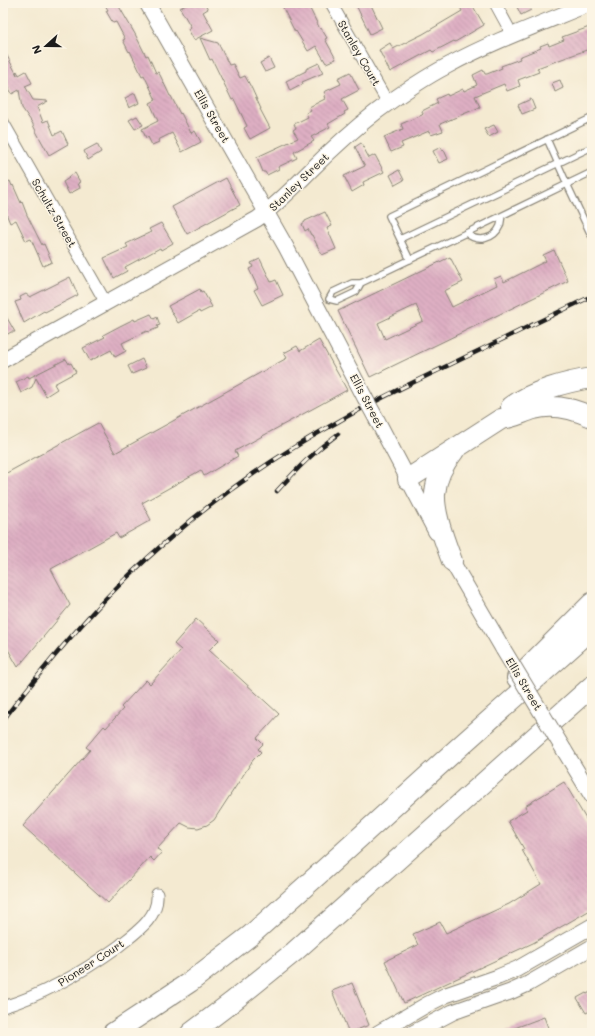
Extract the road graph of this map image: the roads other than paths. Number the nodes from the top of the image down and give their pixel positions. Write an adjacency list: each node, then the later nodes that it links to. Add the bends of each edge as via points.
1 (147, 3): 14 (street, Ellis Street)
2 (331, 3): 6 (street, Stanley Court)
3 (495, 3): 5 (street)
4 (591, 3): 5 (street, Stanley Street)
5 (513, 36): 6 (street, Stanley Street, via 447,65)
6 (388, 103): 14 (street, Stanley Street, via 343,139)
7 (3, 122): 22 (street, Schultz Street)
8 (592, 126): 9 (lane, via 589,119)
9 (546, 139): 11 (lane); 18 (lane, via 390,216)
10 (592, 147): 11 (lane)
11 (557, 163): 13 (lane); 18 (lane)
12 (592, 172): 13 (lane)
13 (567, 184): 15 (lane); 17 (lane)
14 (267, 212): 21 (street, Ellis Street, via 295,263); 22 (street, Stanley Street)
15 (502, 216): 16 (lane); 16 (lane, via 500,226 492,236 479,240)
16 (466, 233): 19 (lane)
17 (592, 234)
18 (400, 239): 19 (lane)
19 (410, 260): 20 (lane)
20 (361, 283): 21 (lane, via 352,283 333,292); 21 (lane, via 356,292 338,301)
21 (323, 302): 28 (street, Ellis Street, bridge, via 365,398)
22 (106, 303): 23 (street, Stanley Street)
23 (3, 360)
24 (592, 378): 26 (highway, via 562,384 530,396 512,405)
25 (592, 417): 26 (highway, via 575,410 553,407 536,408)
26 (501, 419): 27 (highway)
27 (457, 448): 28 (highway); 29 (highway, via 442,471 435,495 438,517)
28 (408, 479): 29 (street, Ellis Street)
29 (452, 561): 36 (street, Ellis Street, bridge)
30 (592, 603): 35 (highway, via 478,717)
31 (592, 629): 35 (highway)
32 (592, 686): 34 (highway)
33 (592, 694): 34 (highway)
34 (570, 706): 43 (highway, via 294,952)
35 (457, 749): 42 (highway, via 251,936 190,982)
36 (592, 796)
37 (157, 894): 40 (street, Pioneer Court, via 155,908 147,922 136,933 83,971 33,996)
38 (592, 926): 41 (street, via 517,969 428,1004)
39 (592, 946): 44 (street, via 528,984 456,1010)
40 (3, 1007)
41 (386, 1031)
42 (113, 1033)
43 (191, 1033)
44 (414, 1033)

